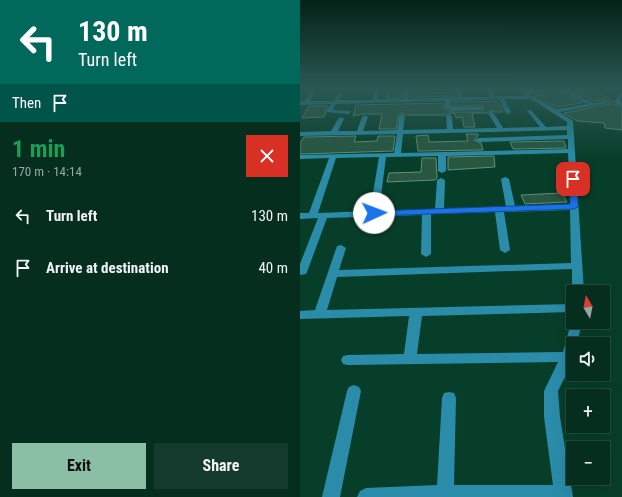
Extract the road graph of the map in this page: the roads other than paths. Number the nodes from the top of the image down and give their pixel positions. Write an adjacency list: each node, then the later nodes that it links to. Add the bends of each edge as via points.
1 (333, 111): 4 (street)
2 (530, 111): 11 (street)
3 (556, 111): 10 (street, via 570,121)
4 (348, 112)
5 (491, 114): 12 (street)
6 (402, 116): 14 (street)
7 (449, 116): 13 (street)
8 (365, 117): 15 (street)
9 (341, 119): 17 (street)
10 (570, 128): 11 (street); 18 (street)
11 (545, 129): 12 (street)
12 (501, 130): 13 (street)
13 (450, 131): 14 (street)
14 (399, 132): 15 (street); 23 (street)
15 (360, 133): 17 (street)
16 (300, 134): 17 (street)
17 (333, 134)
18 (571, 137): 19 (street); 20 (street)
19 (478, 140)
20 (572, 151): 21 (street); 29 (street)
21 (442, 154): 23 (street); 26 (street)
22 (383, 155): 23 (street); 24 (street); 34 (street)
23 (397, 155)
24 (333, 156): 25 (street); 35 (street)
25 (300, 157)
26 (442, 171)
27 (505, 179): 31 (street)
28 (441, 180): 32 (street)
29 (574, 207): 31 (street); 41 (street)
30 (499, 209): 31 (street); 32 (street); 39 (street)
31 (511, 209)
32 (439, 211): 33 (street)
33 (427, 212): 34 (street); 40 (street)
34 (374, 213): 36 (street)
35 (313, 215): 36 (street); 37 (street)
36 (324, 215): 42 (street)
37 (300, 216)
38 (340, 248): 43 (street)
39 (505, 250)
40 (426, 254)
41 (577, 266): 43 (street); 44 (street)
42 (302, 272)
43 (332, 274): 47 (street)
44 (578, 285)
45 (566, 308): 46 (street)
46 (416, 312): 47 (street); 50 (street)
47 (320, 314): 48 (street)
48 (300, 315)
49 (566, 357): 50 (street)
50 (410, 359): 51 (street)
51 (348, 360)
52 (566, 361): 56 (street, via 551,391)
53 (354, 391): 57 (street)
54 (449, 398): 55 (street)
55 (446, 495): 56 (street); 58 (street)
56 (564, 495)
57 (331, 497)
58 (366, 497)

